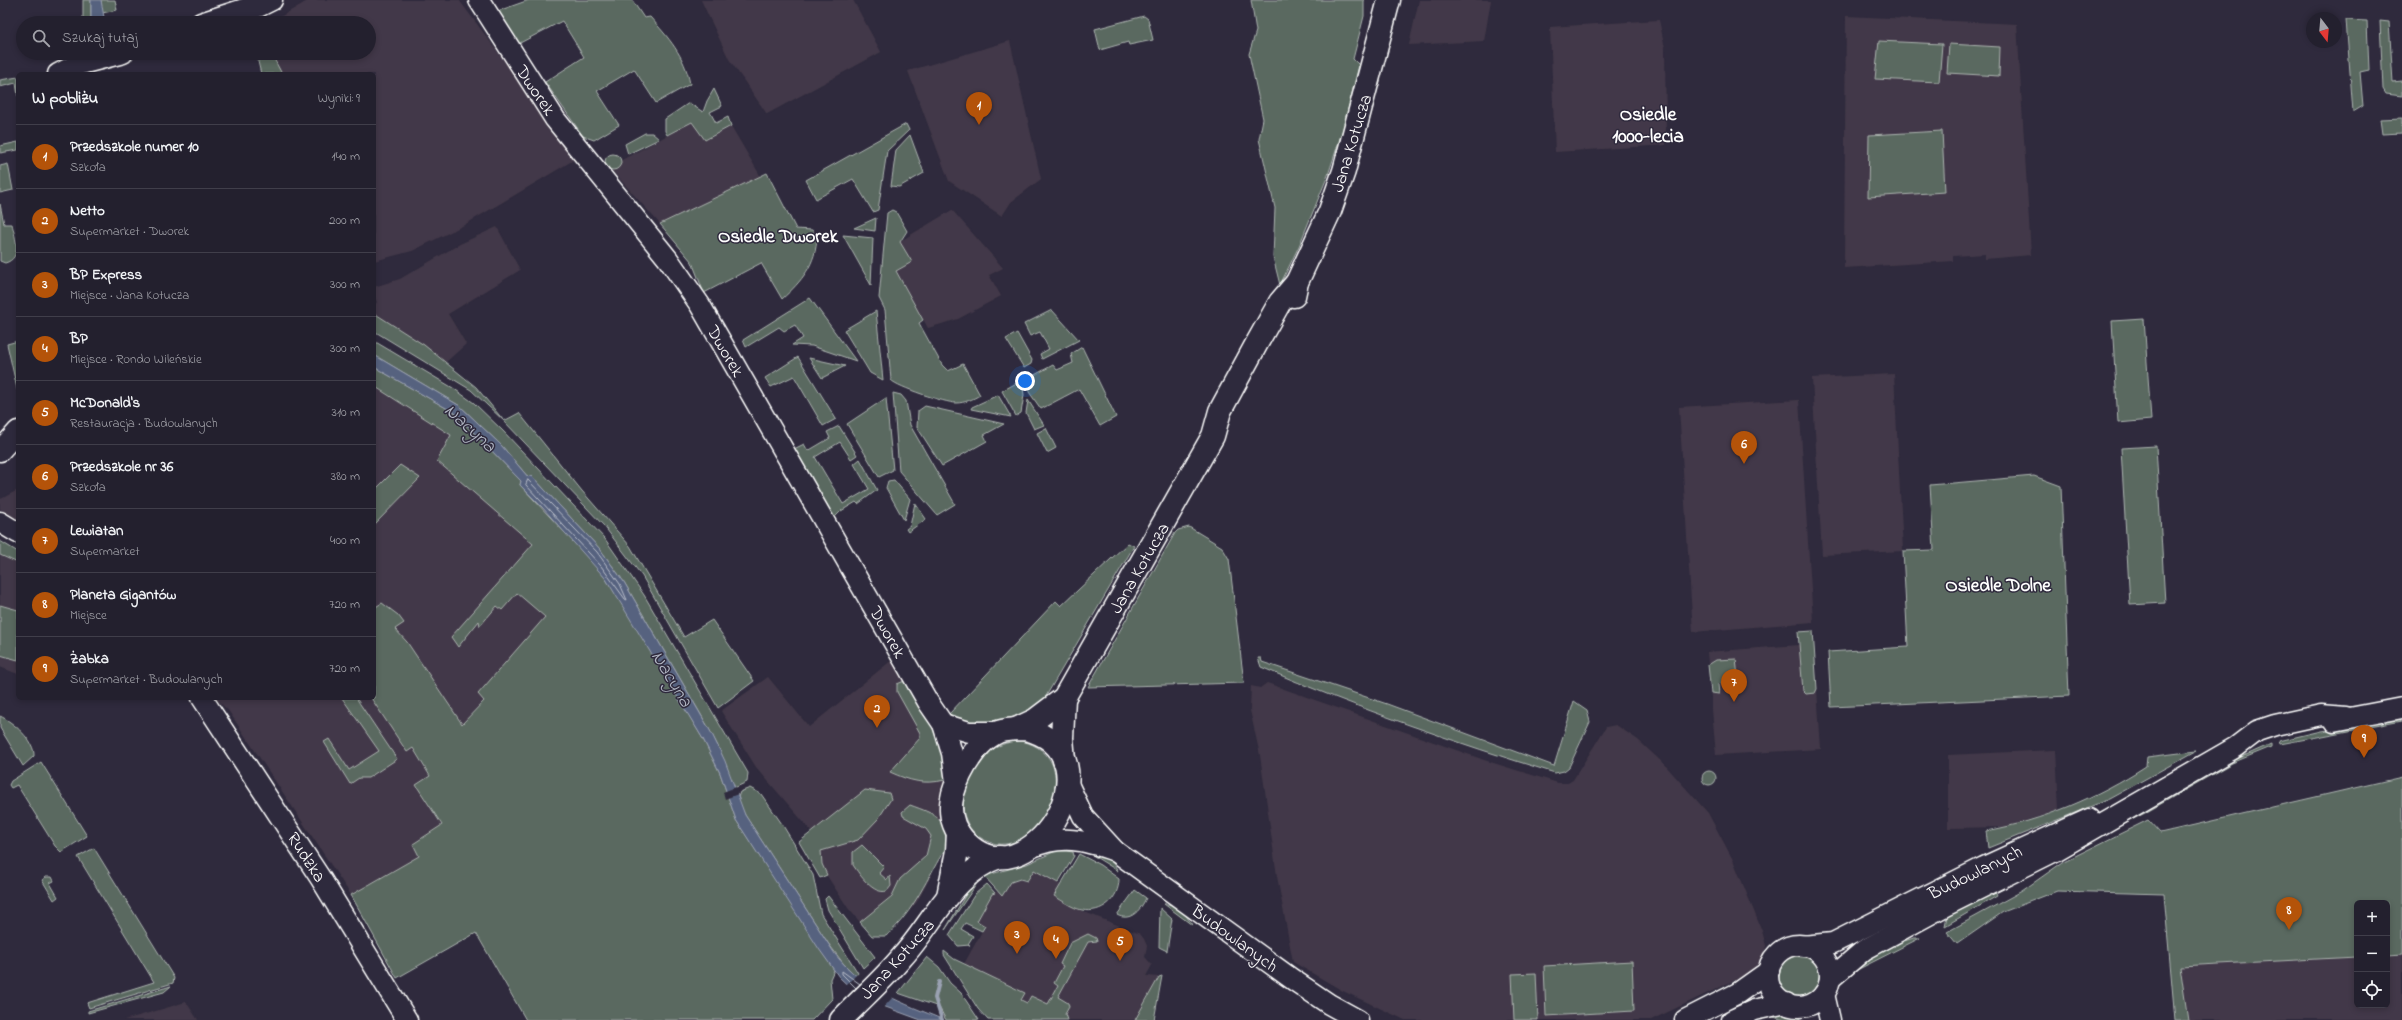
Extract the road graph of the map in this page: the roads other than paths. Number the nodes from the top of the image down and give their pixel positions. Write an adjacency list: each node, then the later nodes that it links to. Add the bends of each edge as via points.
1 (272, 0): 4 (street, via 258,7)
2 (479, 0): 15 (street, Dworek, via 555,119 665,254 690,290)
3 (1389, 0): 12 (main road, Jana Kotucza, via 1344,172 1324,224 1297,282 1291,306 1231,417 1213,436)
4 (246, 5): 5 (street)
5 (218, 16)
6 (97, 60): 7 (street, via 69,67)
7 (61, 72)
8 (16, 432): 9 (street)
9 (0, 450)
10 (0, 522): 11 (street)
11 (16, 532)
12 (1064, 698): 16 (main road, Jana Kotucza, via 1034,720); 17 (main road, Jana Kotucza)
13 (203, 700): 31 (street, Rudzka, via 321,879)
14 (2402, 708): 20 (street, Budowlanych, via 2346,717 2262,743 2236,747)
15 (943, 724): 16 (street, via 970,732); 18 (street, Dworek, via 952,754)
16 (1007, 731): 17 (main road, via 1032,731 1050,741); 18 (main road, via 978,746)
17 (1064, 760): 19 (main road)
18 (956, 782): 21 (main road, via 950,804)
19 (1068, 784): 22 (main road, via 1060,810 1043,838); 23 (street, Budowlanych, via 1083,816)
20 (2148, 797): 26 (street, Budowlanych, via 2105,811 1984,867 1836,941 1824,945); 28 (street, Budowlanych, via 2055,852 1946,905 1864,950)
21 (958, 832): 24 (main road, via 975,849); 25 (main road, Jana Kotucza)
22 (1030, 848): 23 (street, Budowlanych, via 1074,839 1086,840); 24 (main road, via 1013,856)
23 (1115, 851): 32 (street, Budowlanych, via 1292,979)
24 (999, 856): 25 (main road, Jana Kotucza, via 979,867)
25 (948, 896): 30 (main road, Jana Kotucza, via 924,931 890,971)
26 (1804, 946): 27 (street, via 1790,947 1779,953); 28 (street, via 1815,949 1824,957 1829,967)
27 (1769, 971): 29 (street, via 1773,992); 33 (street, via 1738,993)
28 (1827, 986): 29 (street, via 1814,1003); 35 (street)
29 (1799, 1010): 34 (street, via 1754,1010)
30 (845, 1016)
31 (407, 1020)
32 (1358, 1020)
33 (1685, 1020)
34 (1732, 1020)
35 (1830, 1020)

